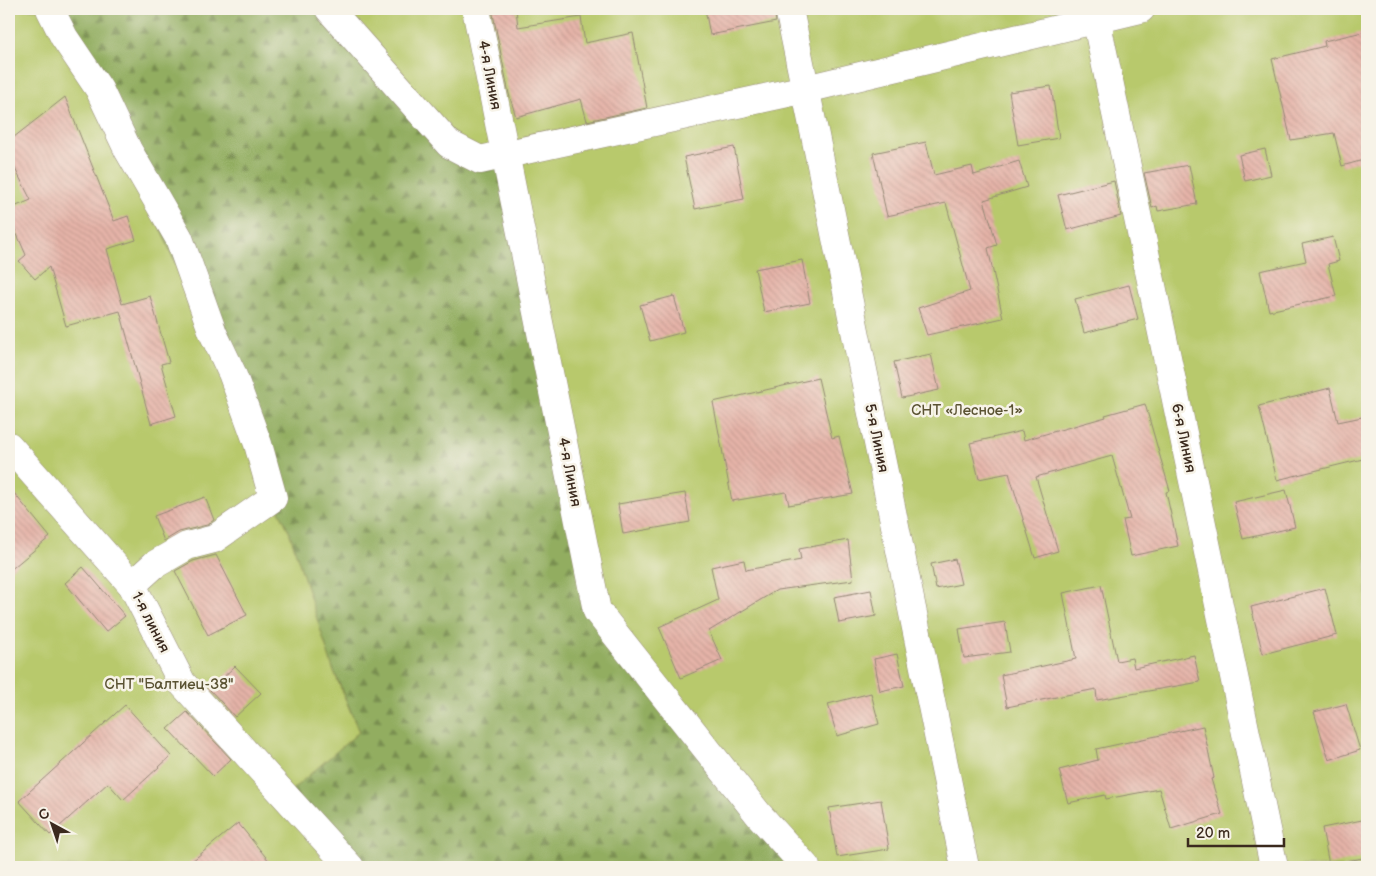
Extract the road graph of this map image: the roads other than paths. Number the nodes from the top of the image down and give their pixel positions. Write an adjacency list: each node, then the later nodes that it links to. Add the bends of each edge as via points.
1 (50, 9): 10 (street, via 64,37 99,89 128,150 179,238 258,444 273,498 214,539 187,546 154,564)
2 (329, 9): 8 (street, via 449,144 480,160)
3 (476, 9): 8 (street, 4-я Линия)
4 (789, 9): 7 (street, 5-я Линия)
5 (1141, 9): 6 (street)
6 (1095, 14): 7 (street); 14 (street, 6-я Линия)
7 (806, 89): 8 (street); 13 (street, 5-я Линия)
8 (506, 155): 12 (street, 4-я Линия, via 598,611 759,815)
9 (9, 446): 10 (street, 1-я линия)
10 (132, 586): 11 (street, 1-я линия, via 182,683)
11 (350, 867)
12 (806, 867)
13 (965, 867)
14 (1274, 867)

